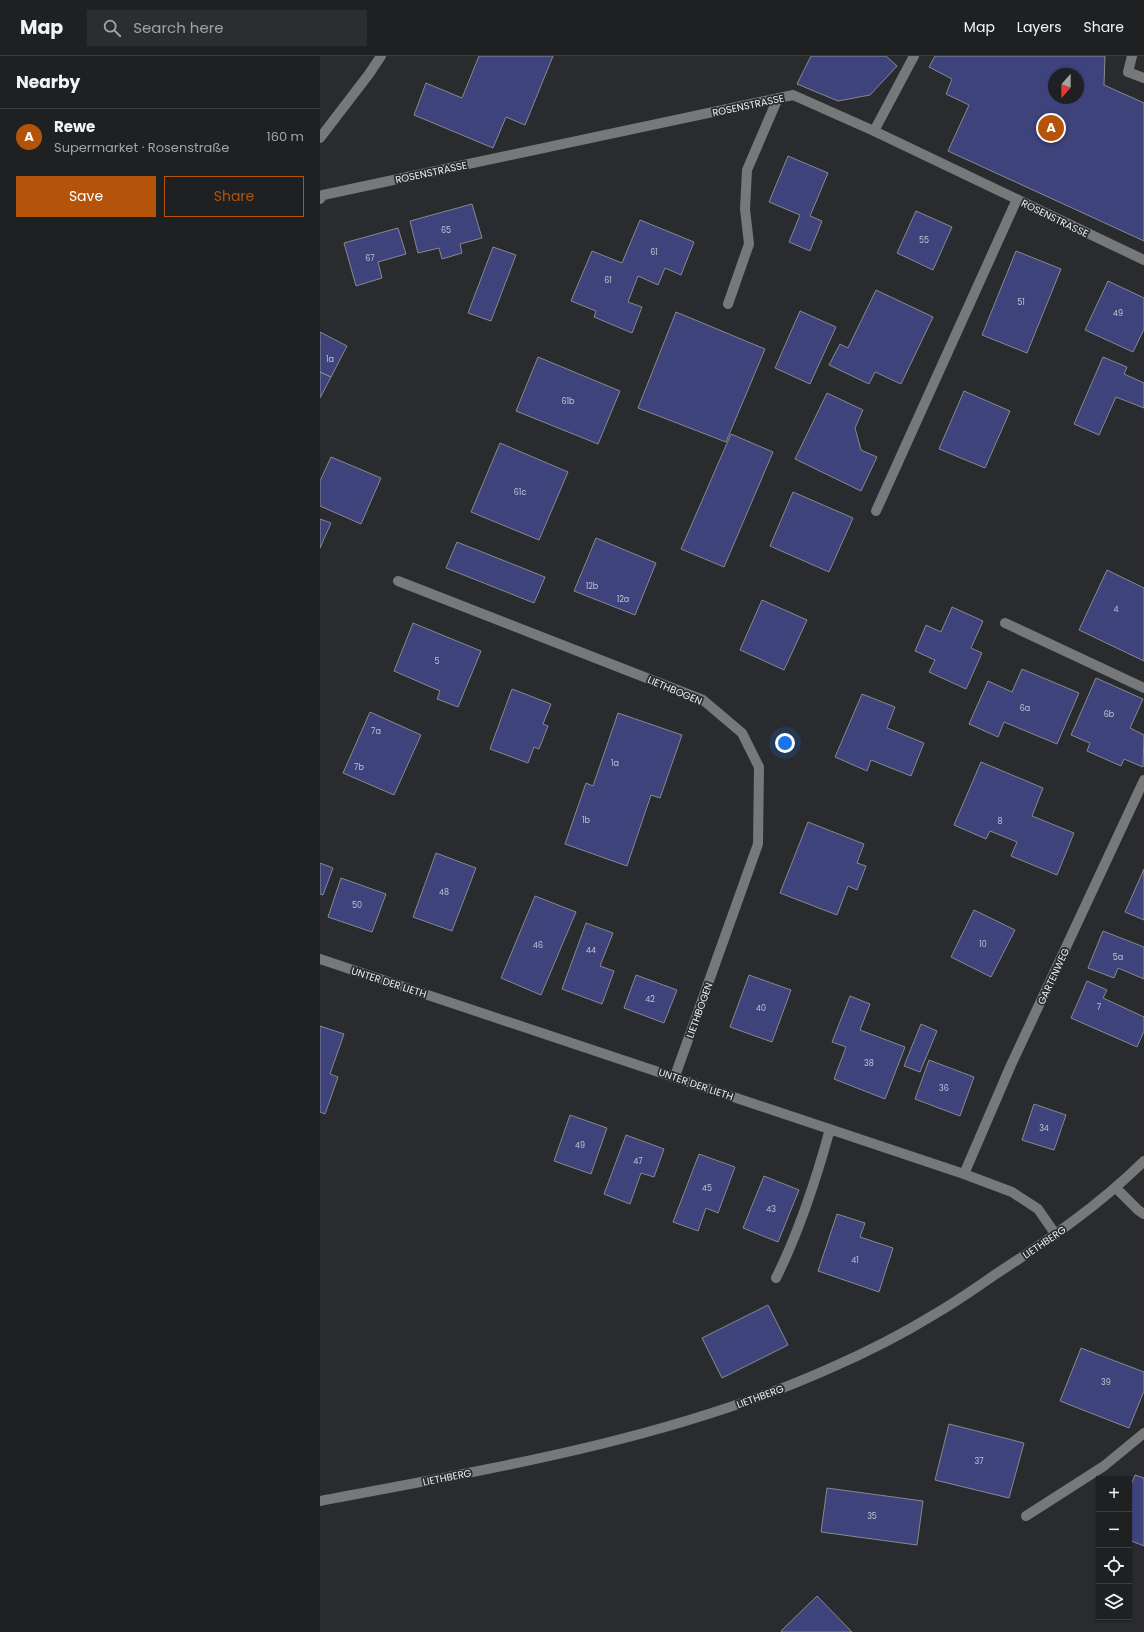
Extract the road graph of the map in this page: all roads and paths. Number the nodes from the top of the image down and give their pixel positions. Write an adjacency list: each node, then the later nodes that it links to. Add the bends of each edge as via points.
1 (381, 56): 7 (street)
2 (914, 56): 6 (street)
3 (1132, 56): 4 (street, via 1128,72)
4 (1144, 78)
5 (778, 98): 6 (street, ROSENSTRASSE, via 793,95); 8 (street, ROSENSTRASSE); 11 (street, via 747,170 745,209 749,244)
6 (874, 131): 9 (street, ROSENSTRASSE)
7 (320, 138)
8 (321, 197)
9 (1017, 199): 10 (street, ROSENSTRASSE); 12 (street)
10 (1144, 260)
11 (728, 304)
12 (876, 511)
13 (398, 581): 18 (street, LIETHBOGEN, via 702,700 742,733 759,767 758,844)
14 (1005, 623): 15 (street)
15 (1144, 688)
16 (1144, 780): 21 (street, GARTENWEG, via 1011,1065)
17 (320, 959): 18 (street, UNTER DER LIETH)
18 (675, 1076): 19 (street, UNTER DER LIETH)
19 (830, 1129): 21 (street, UNTER DER LIETH); 25 (street, via 804,1215)
20 (1144, 1161): 22 (street, LIETHBERG)
21 (964, 1174): 24 (street, UNTER DER LIETH, via 1012,1192 1038,1209)
22 (1116, 1188): 23 (street); 24 (street, LIETHBERG)
23 (1144, 1214)
24 (1056, 1235): 27 (street, LIETHBERG, via 935,1315 826,1371 770,1393 707,1414 590,1446 484,1470)
25 (776, 1278)
26 (1144, 1433): 28 (street, via 1104,1466)
27 (320, 1501)
28 (1026, 1516)

